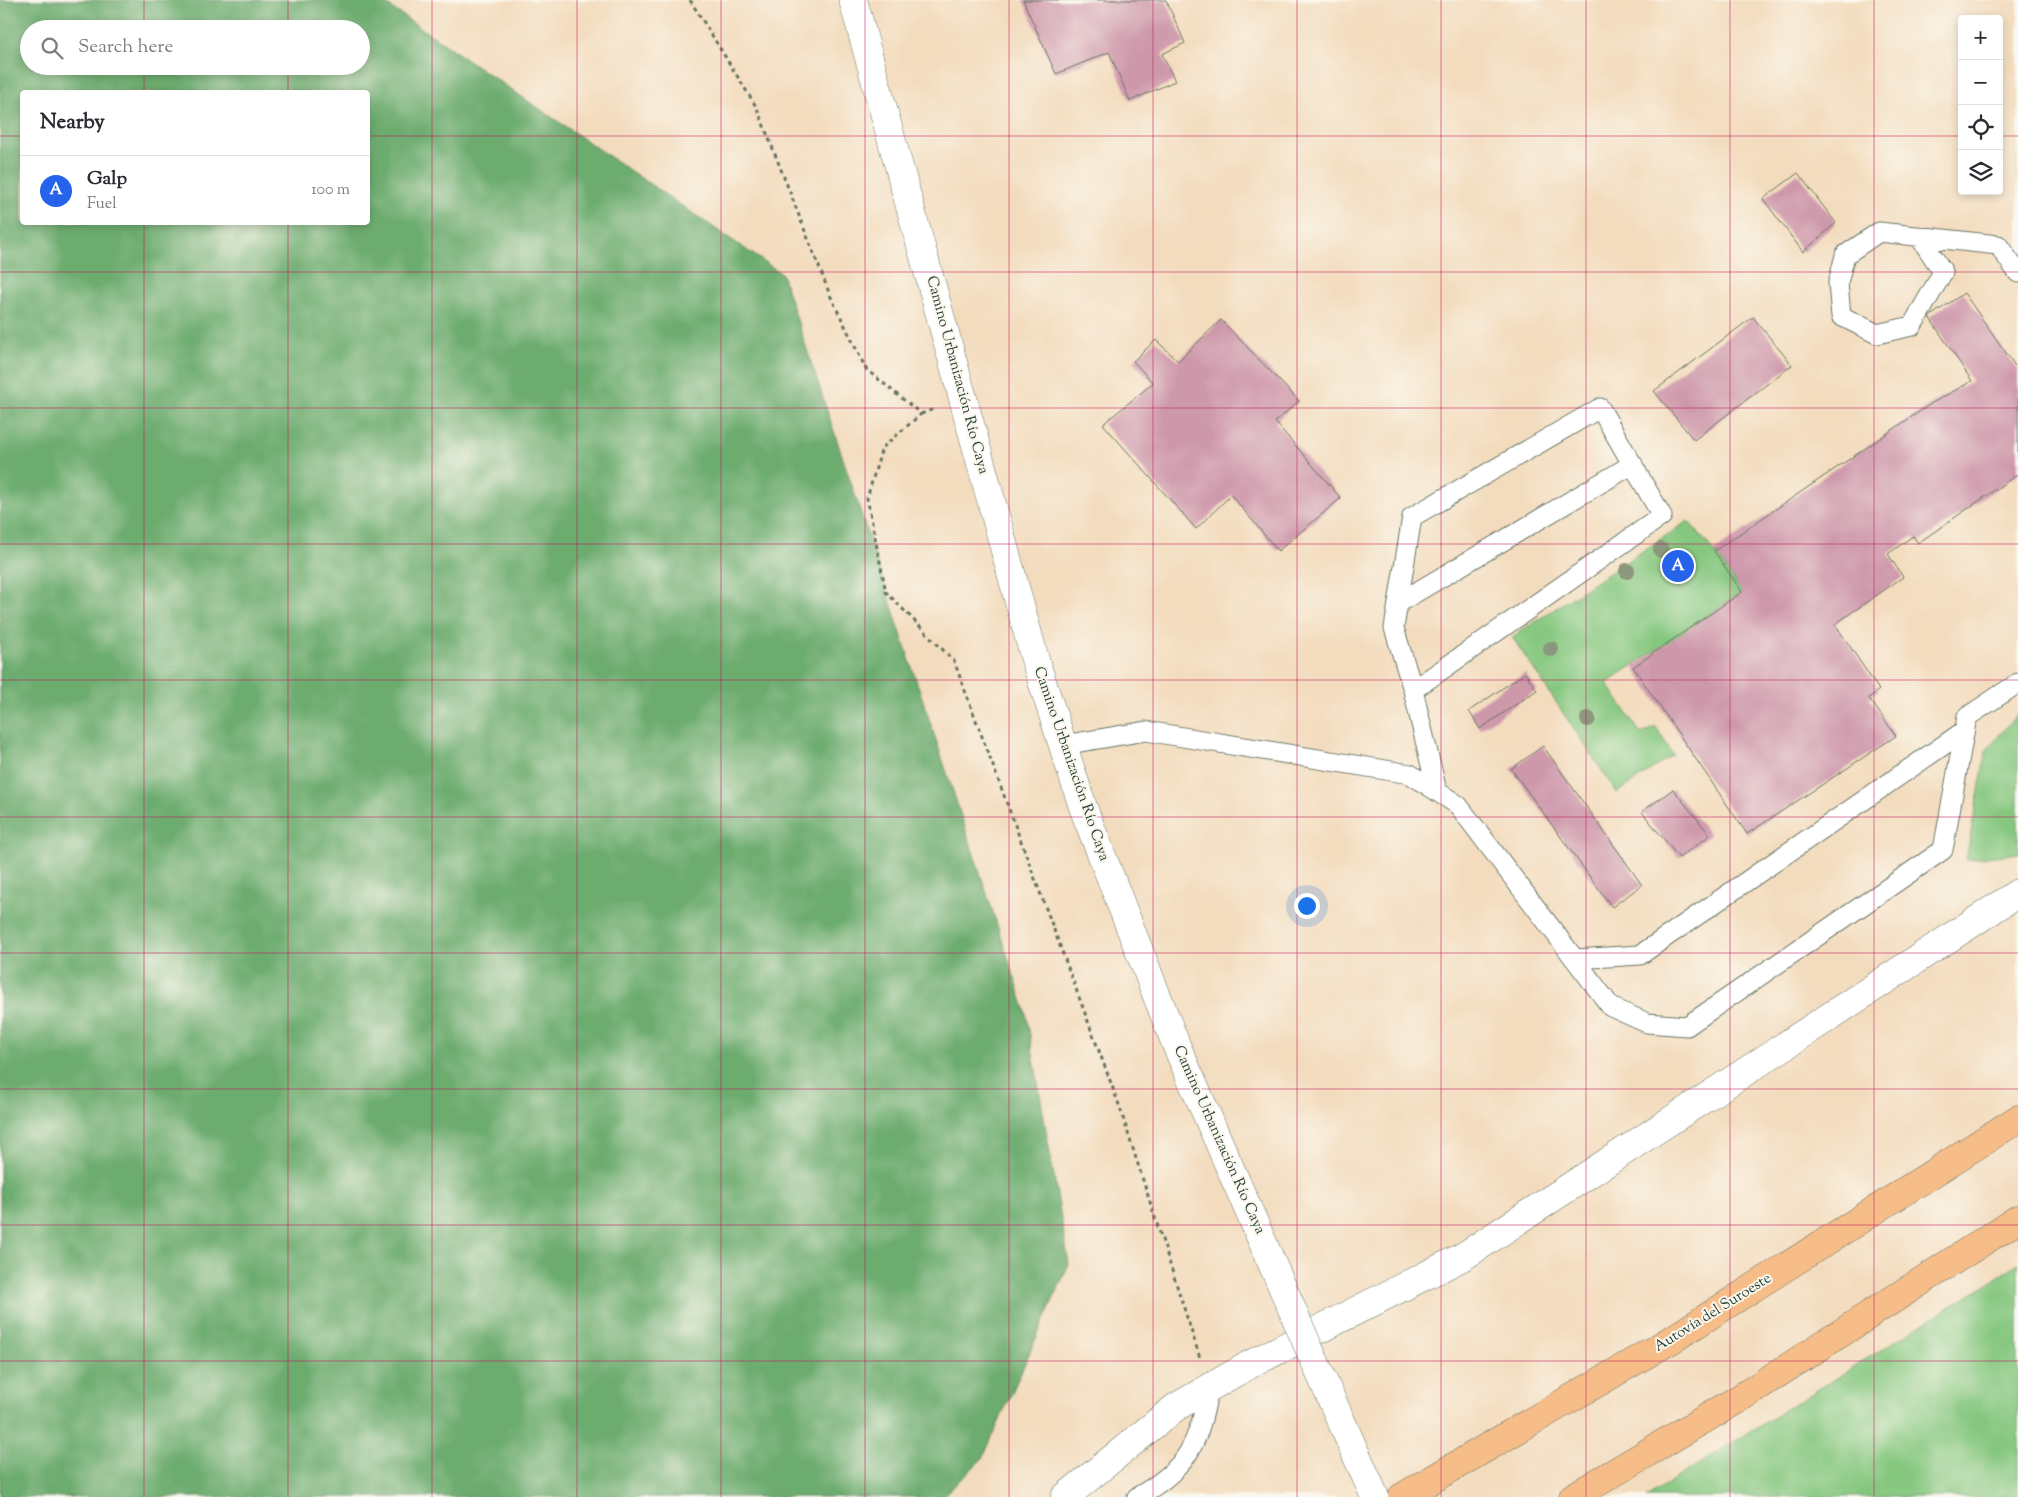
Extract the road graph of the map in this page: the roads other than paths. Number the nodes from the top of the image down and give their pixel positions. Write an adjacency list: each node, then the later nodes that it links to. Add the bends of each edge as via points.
1 (853, 0): 9 (street, Camino Urbanización Río Caya, via 1036,663)
2 (1919, 236): 2 (lane, via 1880,232 1845,255 1838,283 1841,316 1877,334 1912,326 1943,272); 3 (lane, via 1998,245)
3 (2018, 273)
4 (1633, 464): 5 (lane); 5 (lane, via 1600,408 1412,517); 7 (lane, via 1662,516)
5 (1398, 602): 7 (lane, via 1394,628)
6 (2018, 683): 8 (lane, via 1967,717)
7 (1413, 690): 10 (lane)
8 (1964, 731): 12 (lane, via 1640,956); 12 (lane, via 1943,850 1687,1026 1647,1023 1611,1007)
9 (1063, 745): 10 (lane, via 1146,731 1410,774); 18 (street, Camino Urbanización Río Caya, bridge, via 1084,810 1181,1056)
10 (1437, 791): 12 (lane, via 1458,805)
11 (2018, 893): 15 (street, via 1464,1256)
12 (1575, 959)
13 (2018, 1119): 19 (highway, Autovía del Suroeste, via 1676,1337)
14 (2018, 1219): 20 (highway, via 1740,1398)
15 (1209, 1388): 16 (street, via 1176,1407); 17 (lane, via 1201,1428 1185,1461 1162,1483)
16 (1065, 1497)
17 (1137, 1497)
18 (1375, 1497)
19 (1402, 1497)
20 (1573, 1497)

